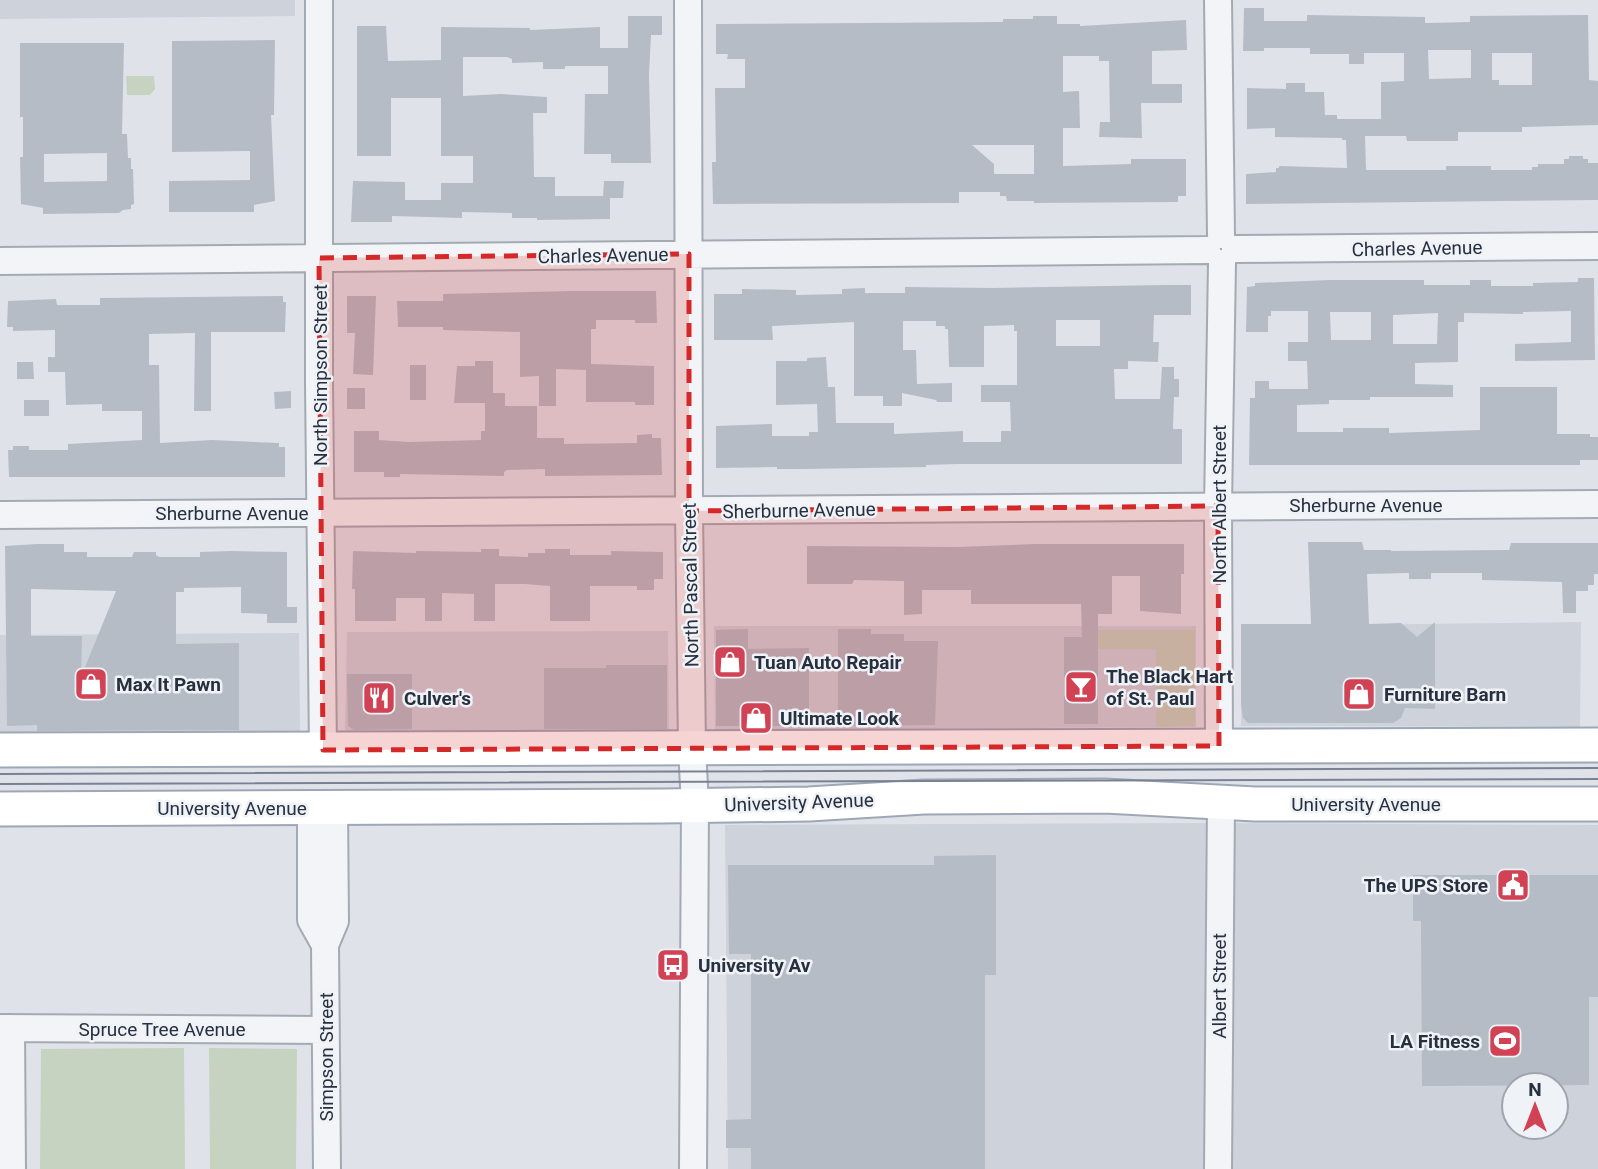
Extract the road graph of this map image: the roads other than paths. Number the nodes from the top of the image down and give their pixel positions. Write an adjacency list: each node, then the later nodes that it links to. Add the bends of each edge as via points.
1 (319, 0): 7 (street, North Simpson Street)
2 (688, 0): 6 (street, North Pascal Street)
3 (1219, 0): 5 (street, North Albert Street)
4 (1598, 246): 5 (street, Charles Avenue)
5 (1221, 249): 6 (street, Charles Avenue); 10 (street, North Albert Street)
6 (689, 254): 7 (street, Charles Avenue); 11 (street, North Pascal Street)
7 (319, 258): 8 (street, Charles Avenue); 12 (street, North Simpson Street)
8 (0, 261)
9 (1598, 504): 10 (street, Sherburne Avenue)
10 (1218, 506): 11 (street, Sherburne Avenue); 15 (street, North Albert Street)
11 (689, 511): 12 (street, Sherburne Avenue); 16 (street, North Pascal Street)
12 (321, 513): 13 (street, Sherburne Avenue); 18 (street, North Simpson Street)
13 (0, 515)
14 (1598, 745): 15 (main road)
15 (1219, 746): 16 (main road)
16 (692, 748): 18 (main road); 21 (street, North Pascal Street)
17 (0, 750): 18 (main road)
18 (323, 750)
19 (1221, 803): 20 (main road, University Avenue); 21 (main road, University Avenue, via 1105,796); 29 (street, Albert Street)
20 (1598, 804)
21 (695, 805): 22 (main road, University Avenue); 28 (street, North Pascal Street)
22 (323, 807): 23 (main road, University Avenue); 25 (street, Simpson Street, via 311,920 325,945)
23 (0, 809)
24 (6, 1028): 25 (street, Spruce Tree Avenue); 26 (street)
25 (325, 1030): 27 (street, Simpson Street)
26 (12, 1169)
27 (327, 1169)
28 (693, 1169)
29 (1218, 1169)

